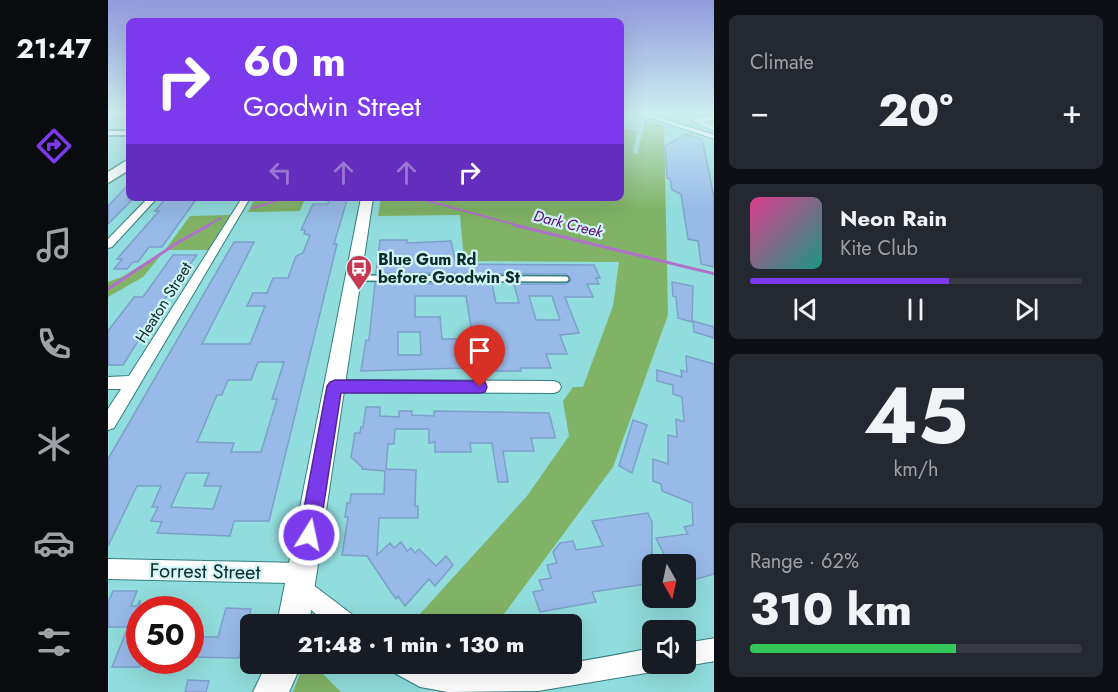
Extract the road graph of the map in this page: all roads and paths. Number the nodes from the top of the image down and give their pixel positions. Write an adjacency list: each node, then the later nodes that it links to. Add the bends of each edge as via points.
1 (126, 153): 3 (highway)
2 (126, 165): 4 (highway)
3 (108, 166)
4 (108, 179)
5 (150, 201): 8 (street)
6 (244, 201): 11 (street, Heaton Street)
7 (367, 201): 9 (main road)
8 (108, 246)
9 (354, 278): 10 (lane); 13 (main road)
10 (566, 279)
11 (133, 382): 12 (street); 15 (street, Heaton Street)
12 (108, 383)
13 (335, 386): 14 (street); 17 (main road)
14 (554, 387)
15 (108, 423)
16 (108, 569): 17 (street, Forrest Street)
17 (301, 581): 18 (main road); 19 (street)
18 (295, 614)
19 (336, 614)
20 (714, 649): 21 (street)
21 (696, 652)
22 (642, 662): 23 (street)
23 (582, 673)
24 (280, 674): 28 (main road)
25 (284, 674): 29 (main road)
26 (418, 674): 27 (street, via 476,685 537,682)
27 (579, 674)
28 (271, 692)
29 (280, 692)

